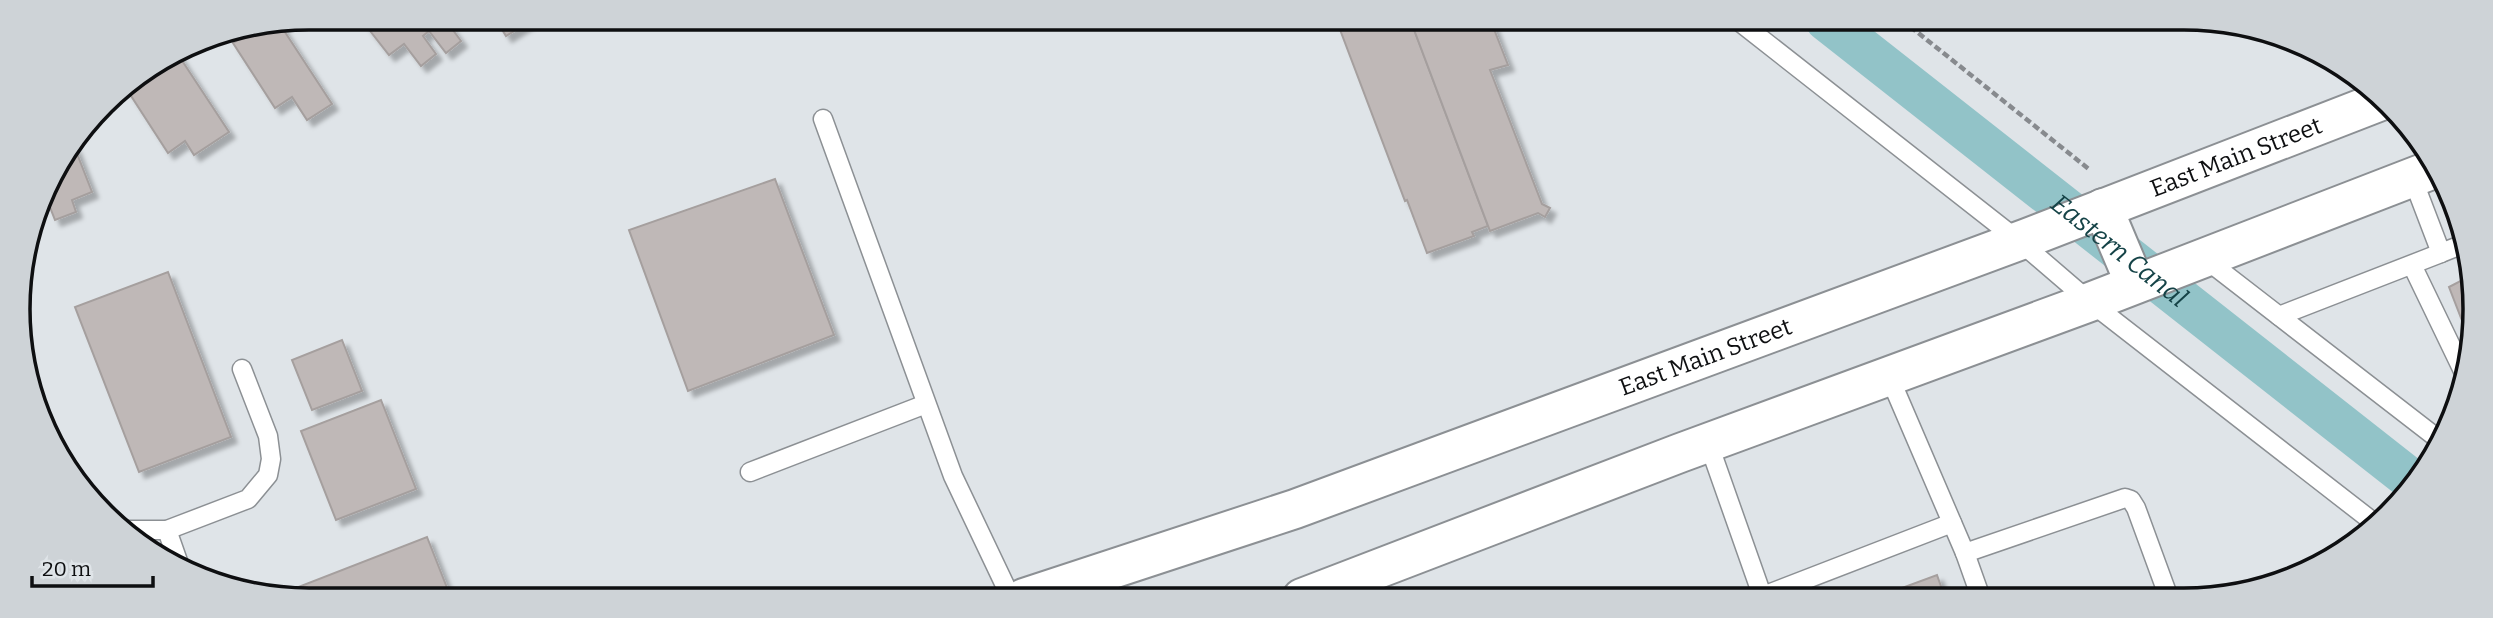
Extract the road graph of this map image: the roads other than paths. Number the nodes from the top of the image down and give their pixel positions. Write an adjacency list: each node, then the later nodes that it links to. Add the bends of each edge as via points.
1 (1750, 30): 6 (lane)
2 (2373, 104): 5 (main road, East Main Street)
3 (823, 119): 17 (lane)
4 (2423, 173): 8 (lane); 9 (main road)
5 (2115, 204): 6 (main road, East Main Street); 11 (main road)
6 (2023, 239): 12 (lane); 28 (main road, East Main Street, via 1295,509)
7 (2456, 247): 8 (lane)
8 (2441, 253): 10 (lane)
9 (2204, 258): 11 (main road); 13 (lane)
10 (2413, 265): 13 (lane); 14 (lane)
11 (2135, 284): 12 (main road)
12 (2093, 300): 16 (main road); 21 (lane)
13 (2279, 316): 18 (lane)
14 (2458, 361)
15 (242, 369): 24 (lane, via 268,436 268,475 247,499)
16 (1889, 376): 19 (main road); 22 (lane)
17 (926, 404): 20 (lane); 27 (lane, via 953,476)
18 (2433, 435)
19 (1708, 442): 29 (main road); 30 (lane)
20 (750, 472)
21 (2368, 519)
22 (1952, 523): 25 (lane); 31 (lane)
23 (138, 530): 24 (lane)
24 (167, 530): 26 (lane)
25 (1965, 553): 32 (lane); 33 (lane, via 2124,498 2136,508)
26 (176, 554)
27 (1006, 588)
28 (1054, 588)
29 (1328, 588)
30 (1760, 588)
31 (1786, 588)
32 (1977, 588)
33 (2165, 588)

